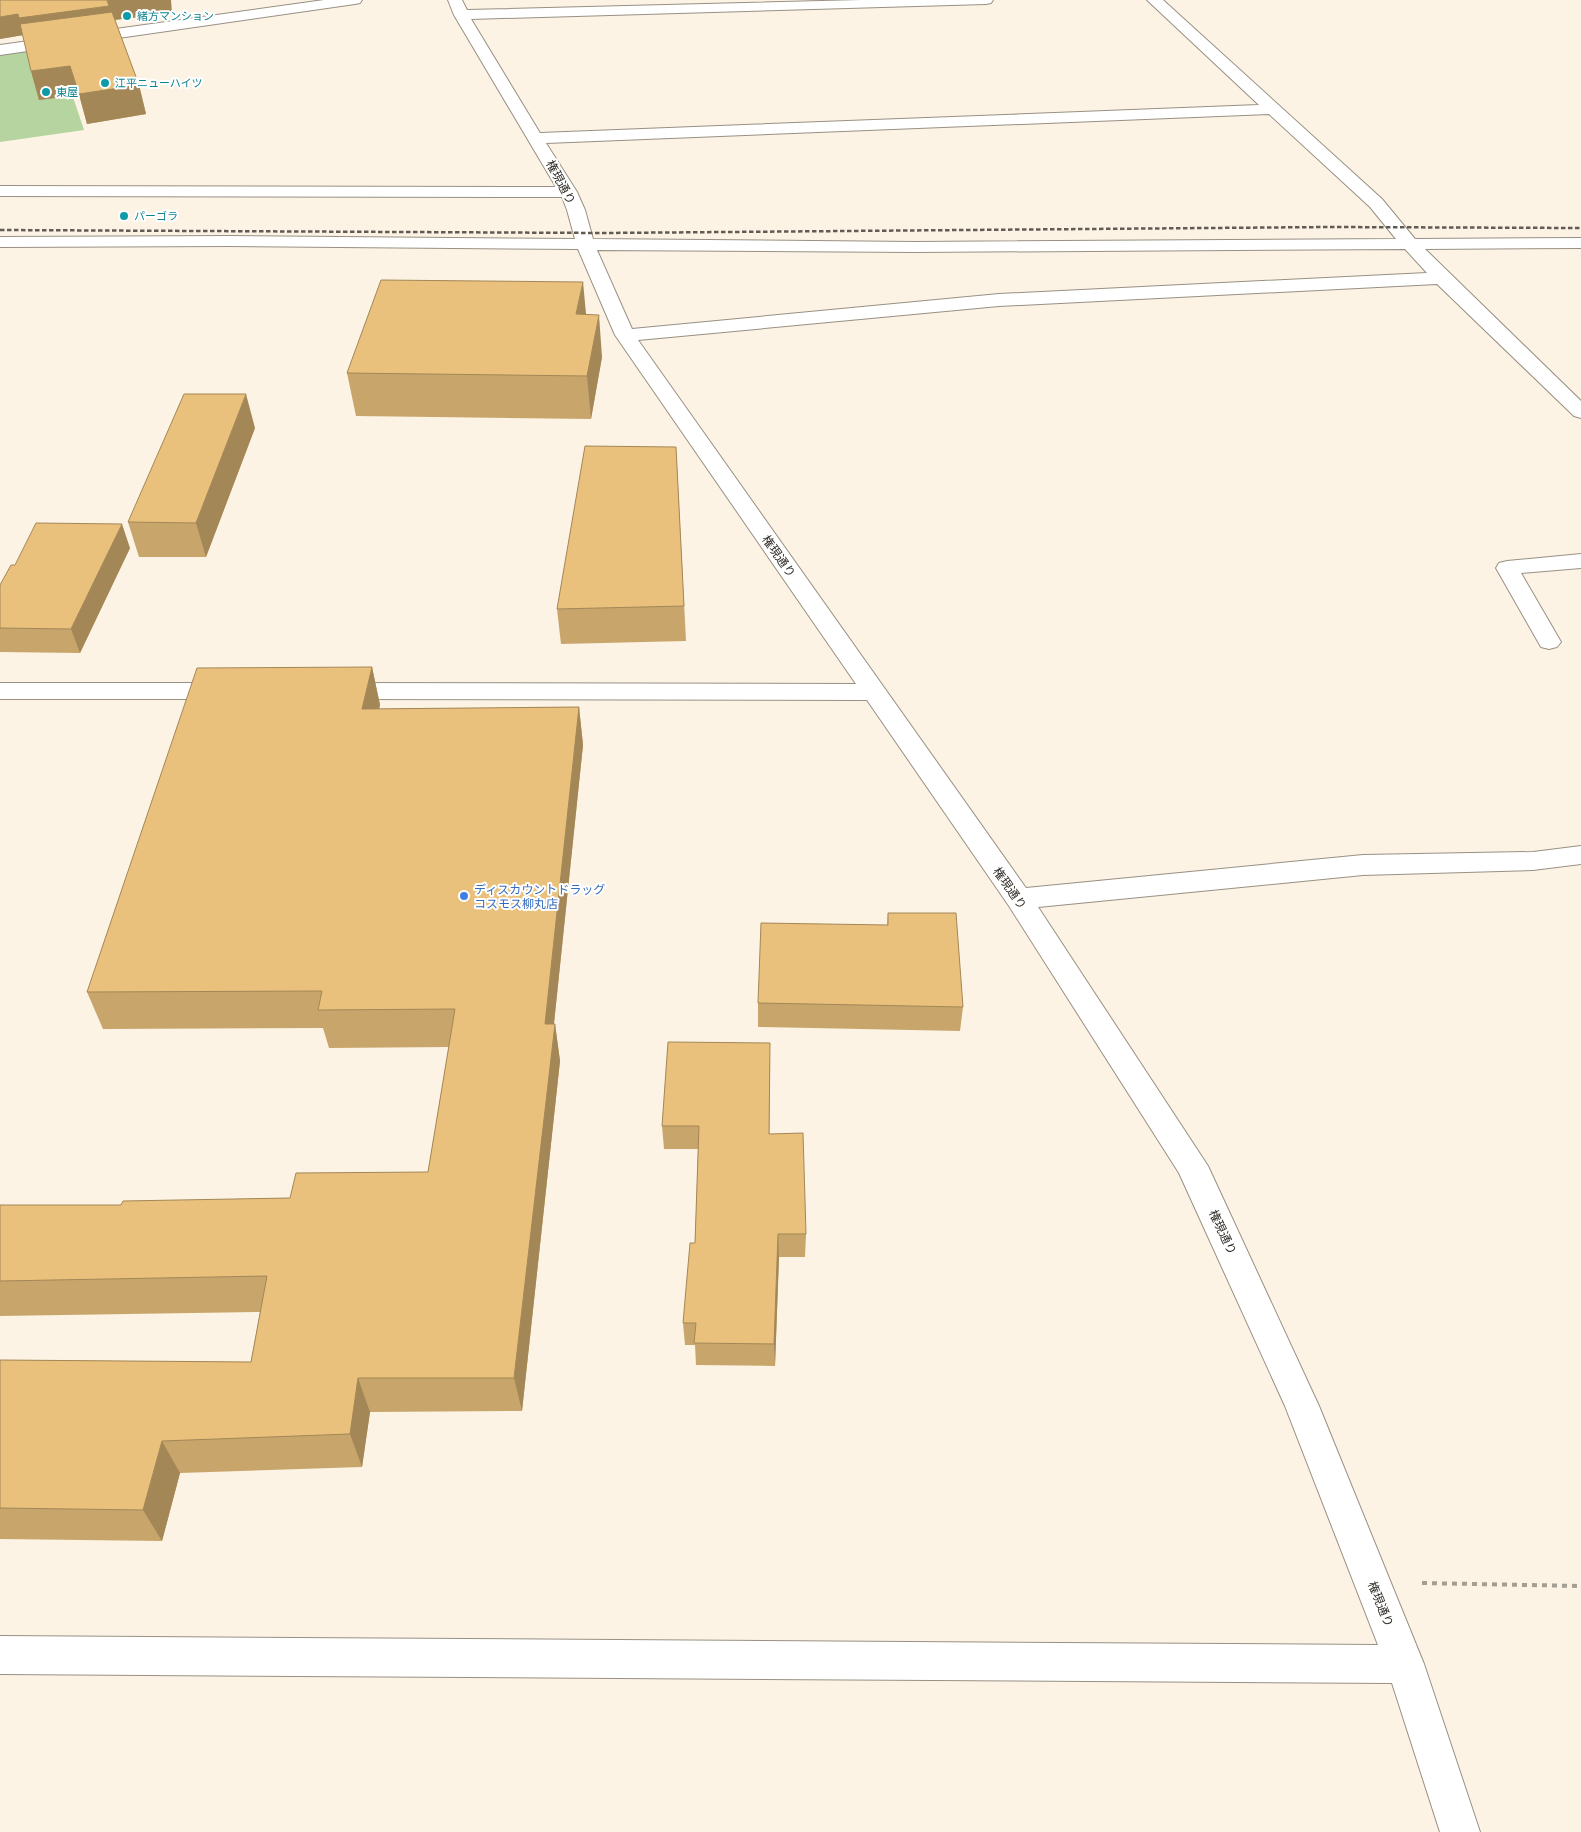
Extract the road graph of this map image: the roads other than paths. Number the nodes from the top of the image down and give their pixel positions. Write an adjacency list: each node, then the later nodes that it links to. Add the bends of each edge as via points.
1 (355, 0): 5 (street)
2 (986, 0): 4 (street, via 786,7)
3 (1154, 0): 6 (street)
4 (458, 7): 7 (street, 権現通り)
5 (0, 50)
6 (1274, 109): 7 (street); 11 (street, via 1376,203)
7 (536, 138): 9 (street, 権現通り)
8 (0, 191): 9 (street)
9 (568, 192): 13 (street, 権現通り)
10 (0, 242): 13 (street)
11 (1409, 243): 12 (street); 13 (street, via 915,248); 14 (street)
12 (1581, 243)
13 (584, 244): 15 (street, 権現通り)
14 (1442, 278): 15 (street, via 999,300); 16 (street)
15 (626, 335): 22 (street, 権現通り)
16 (1581, 412)
17 (1581, 561): 18 (street, via 1507,568)
18 (1549, 642)
19 (0, 691): 20 (street)
20 (248, 691)
21 (317, 691): 22 (street)
22 (873, 692): 24 (street, 権現通り)
23 (1581, 854): 24 (street, via 1533,861 1364,865)
24 (1019, 899): 26 (street, 権現通り, via 1192,1166 1302,1406)
25 (0, 1655): 26 (street)
26 (1405, 1664): 27 (street, 権現通り)
27 (1460, 1832)

